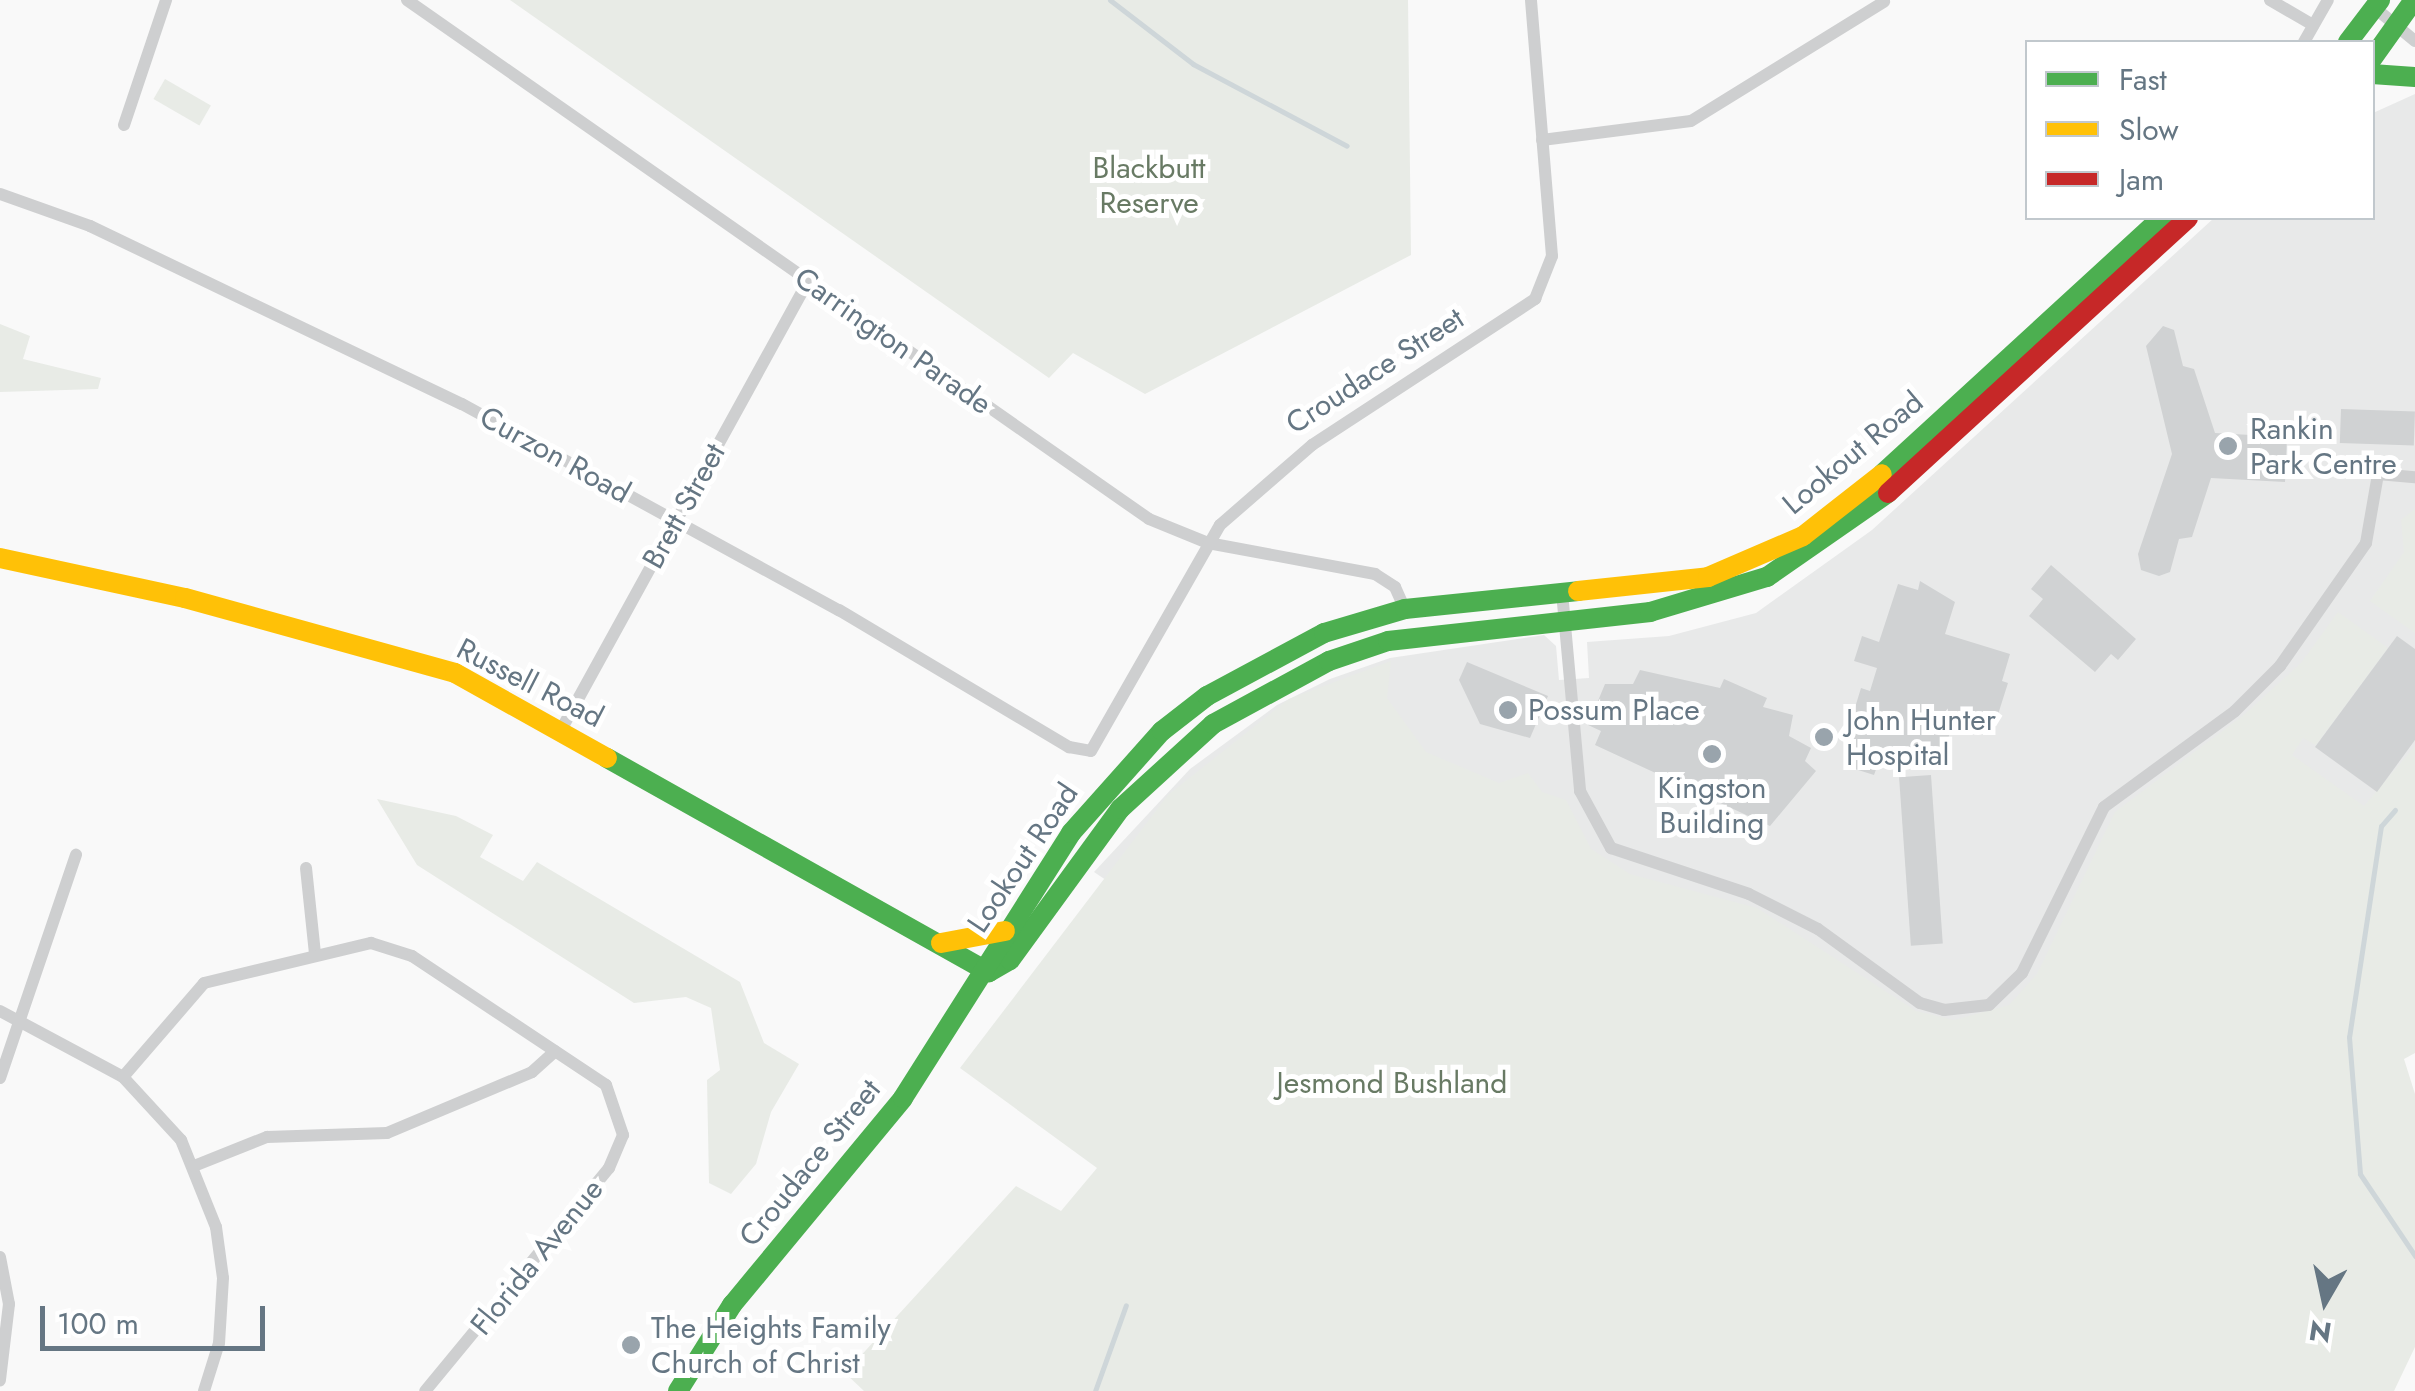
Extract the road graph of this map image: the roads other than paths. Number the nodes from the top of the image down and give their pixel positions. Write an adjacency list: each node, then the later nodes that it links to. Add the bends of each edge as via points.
1 (166, 0): 17 (street)
2 (407, 0): 22 (street, Carrington Parade)
3 (1530, 0): 18 (street, Croudace Street)
4 (2270, 0): 10 (street)
5 (2328, 0): 10 (street)
6 (1884, 2): 18 (street, via 1691,121)
7 (2412, 2): 9 (main road)
8 (2378, 4): 9 (street); 12 (main road)
9 (2399, 24): 13 (street); 14 (main road)
10 (2313, 25): 11 (street)
11 (2305, 40)
12 (2350, 40)
13 (2415, 41)
14 (2375, 55)
15 (2375, 74): 16 (main road)
16 (2415, 76)
17 (124, 126)
18 (1542, 140): 25 (street, Croudace Street, via 1552,256 1535,298 1276,472)
19 (0, 194): 24 (street, Curzon Road, via 90,226 462,404)
20 (2159, 220): 27 (main road, Lookout Road, via 1848,504 1803,536 1708,577)
21 (2186, 220): 29 (main road, Lookout Road, via 1861,518 1816,550 1712,597)
22 (807, 282): 24 (street, Brett Street); 25 (street, Carrington Parade, via 1149,519)
23 (2415, 477): 29 (street, via 2378,474 2366,543 2280,666 2235,711 2104,806 2022,973 1989,1005 1944,1010 1920,1003 1784,911 1611,848 1580,792)
24 (676, 522): 30 (street, Brett Street); 31 (street, Curzon Road, via 1069,747)
25 (1208, 543): 28 (street, Carrington Parade, via 1375,574 1395,587); 31 (street, Croudace Street)
26 (0, 558): 30 (main road, Russell Road, via 185,598 438,668)
27 (1562, 592): 28 (main road, Lookout Road); 29 (street)
28 (1405, 609): 34 (main road, Lookout Road, via 1324,633 1207,696 1162,730 1097,799)
29 (1566, 620): 37 (main road, Lookout Road, via 1388,642 1294,677 1213,724 1120,809 1010,960)
30 (561, 730): 35 (main road, Russell Road)
31 (1091, 752)
32 (76, 855): 39 (street)
33 (306, 868): 36 (street)
34 (1005, 931): 35 (main road, via 972,943); 37 (main road, Lookout Road)
35 (939, 943): 37 (main road, Russell Road)
36 (315, 954): 40 (street, Florida Avenue, via 371,943 399,950); 41 (street, Florida Avenue, via 193,989)
37 (989, 972): 48 (main road, Croudace Street, via 851,1166 732,1305)
38 (0, 1011): 39 (street)
39 (21, 1020): 41 (street); 42 (street)
40 (555, 1051): 43 (street, via 532,1072 387,1133 267,1138); 47 (street, Florida Avenue, via 613,1095 622,1120 619,1152 570,1225)
41 (123, 1076): 43 (street, via 156,1104)
42 (0, 1078)
43 (194, 1166): 46 (street, via 216,1226 223,1278 218,1343)
44 (0, 1258): 45 (street, via 10,1304)
45 (0, 1380)
46 (204, 1391)
47 (425, 1391)
48 (678, 1391)

